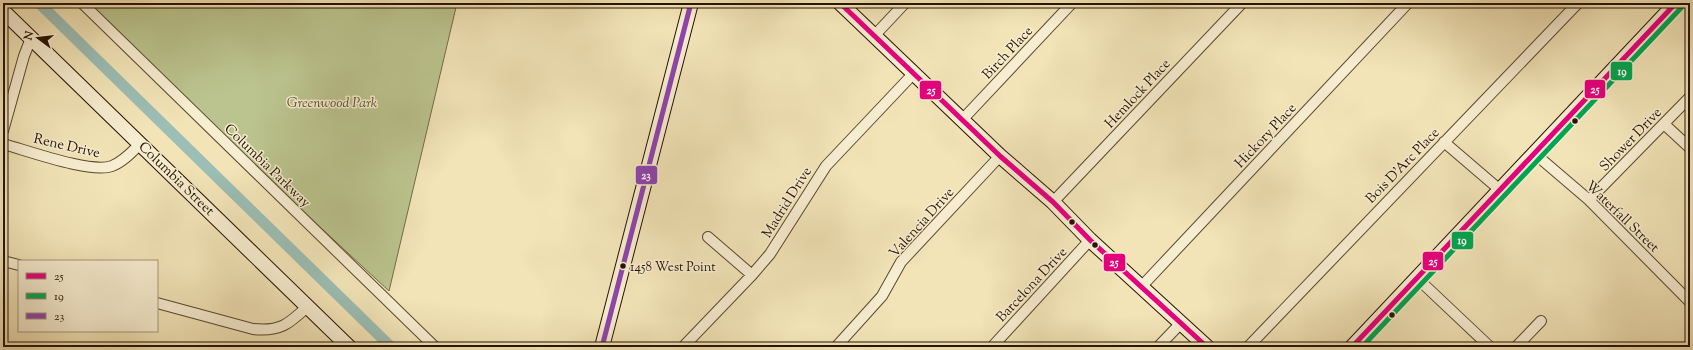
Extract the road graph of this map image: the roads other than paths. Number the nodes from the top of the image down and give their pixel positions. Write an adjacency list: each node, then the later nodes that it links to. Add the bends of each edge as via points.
1 (82, 3): 40 (street, Columbia Parkway)
2 (691, 3): 41 (street)
3 (840, 3): 11 (street)
4 (905, 3): 11 (street)
5 (1072, 3): 15 (street, Birch Place)
6 (1242, 3): 26 (street, Hemlock Place)
7 (1408, 3): 33 (street, Hickory Place)
8 (1578, 3): 18 (street, Bois D'Arc Place)
9 (1676, 3): 22 (street)
10 (3, 11): 12 (street, Columbia Street)
11 (874, 36): 13 (street)
12 (31, 38): 17 (street); 19 (street, Columbia Street)
13 (914, 73): 15 (street); 31 (street, Madrid Drive, via 826,166 777,243)
14 (1690, 97): 16 (street, Shower Drive)
15 (962, 120): 23 (street)
16 (1664, 124): 21 (street); 25 (street, Shower Drive)
17 (3, 131)
18 (1444, 142): 24 (street); 47 (street, Bois D'Arc Place)
19 (140, 143): 20 (street, Rene Drive, via 121,162 100,168 82,166); 36 (street, Columbia Street)
20 (3, 144)
21 (1690, 148)
22 (1534, 153): 24 (street); 25 (street, Waterfall Street)
23 (1000, 156): 26 (street); 43 (street, Valencia Drive, via 901,262 882,296)
24 (1500, 190): 32 (street)
25 (1589, 200): 34 (street, Waterfall Street)
26 (1053, 202): 28 (street)
27 (708, 237): 31 (street)
28 (1090, 240): 33 (street); 44 (street, Barcelona Drive)
29 (3, 261): 30 (street)
30 (18, 265)
31 (752, 275): 42 (street, Madrid Drive)
32 (1417, 278): 48 (street); 49 (street)
33 (1142, 286): 38 (street)
34 (1690, 302)
35 (158, 303): 36 (street, via 268,331 287,324)
36 (308, 306): 39 (street, Columbia Street)
37 (1541, 321): 50 (street)
38 (1181, 323): 45 (street); 46 (street)
39 (349, 347)
40 (435, 347)
41 (602, 347)
42 (683, 347)
43 (836, 347)
44 (992, 347)
45 (1158, 347)
46 (1207, 347)
47 (1248, 347)
48 (1352, 347)
49 (1490, 347)
50 (1516, 347)

